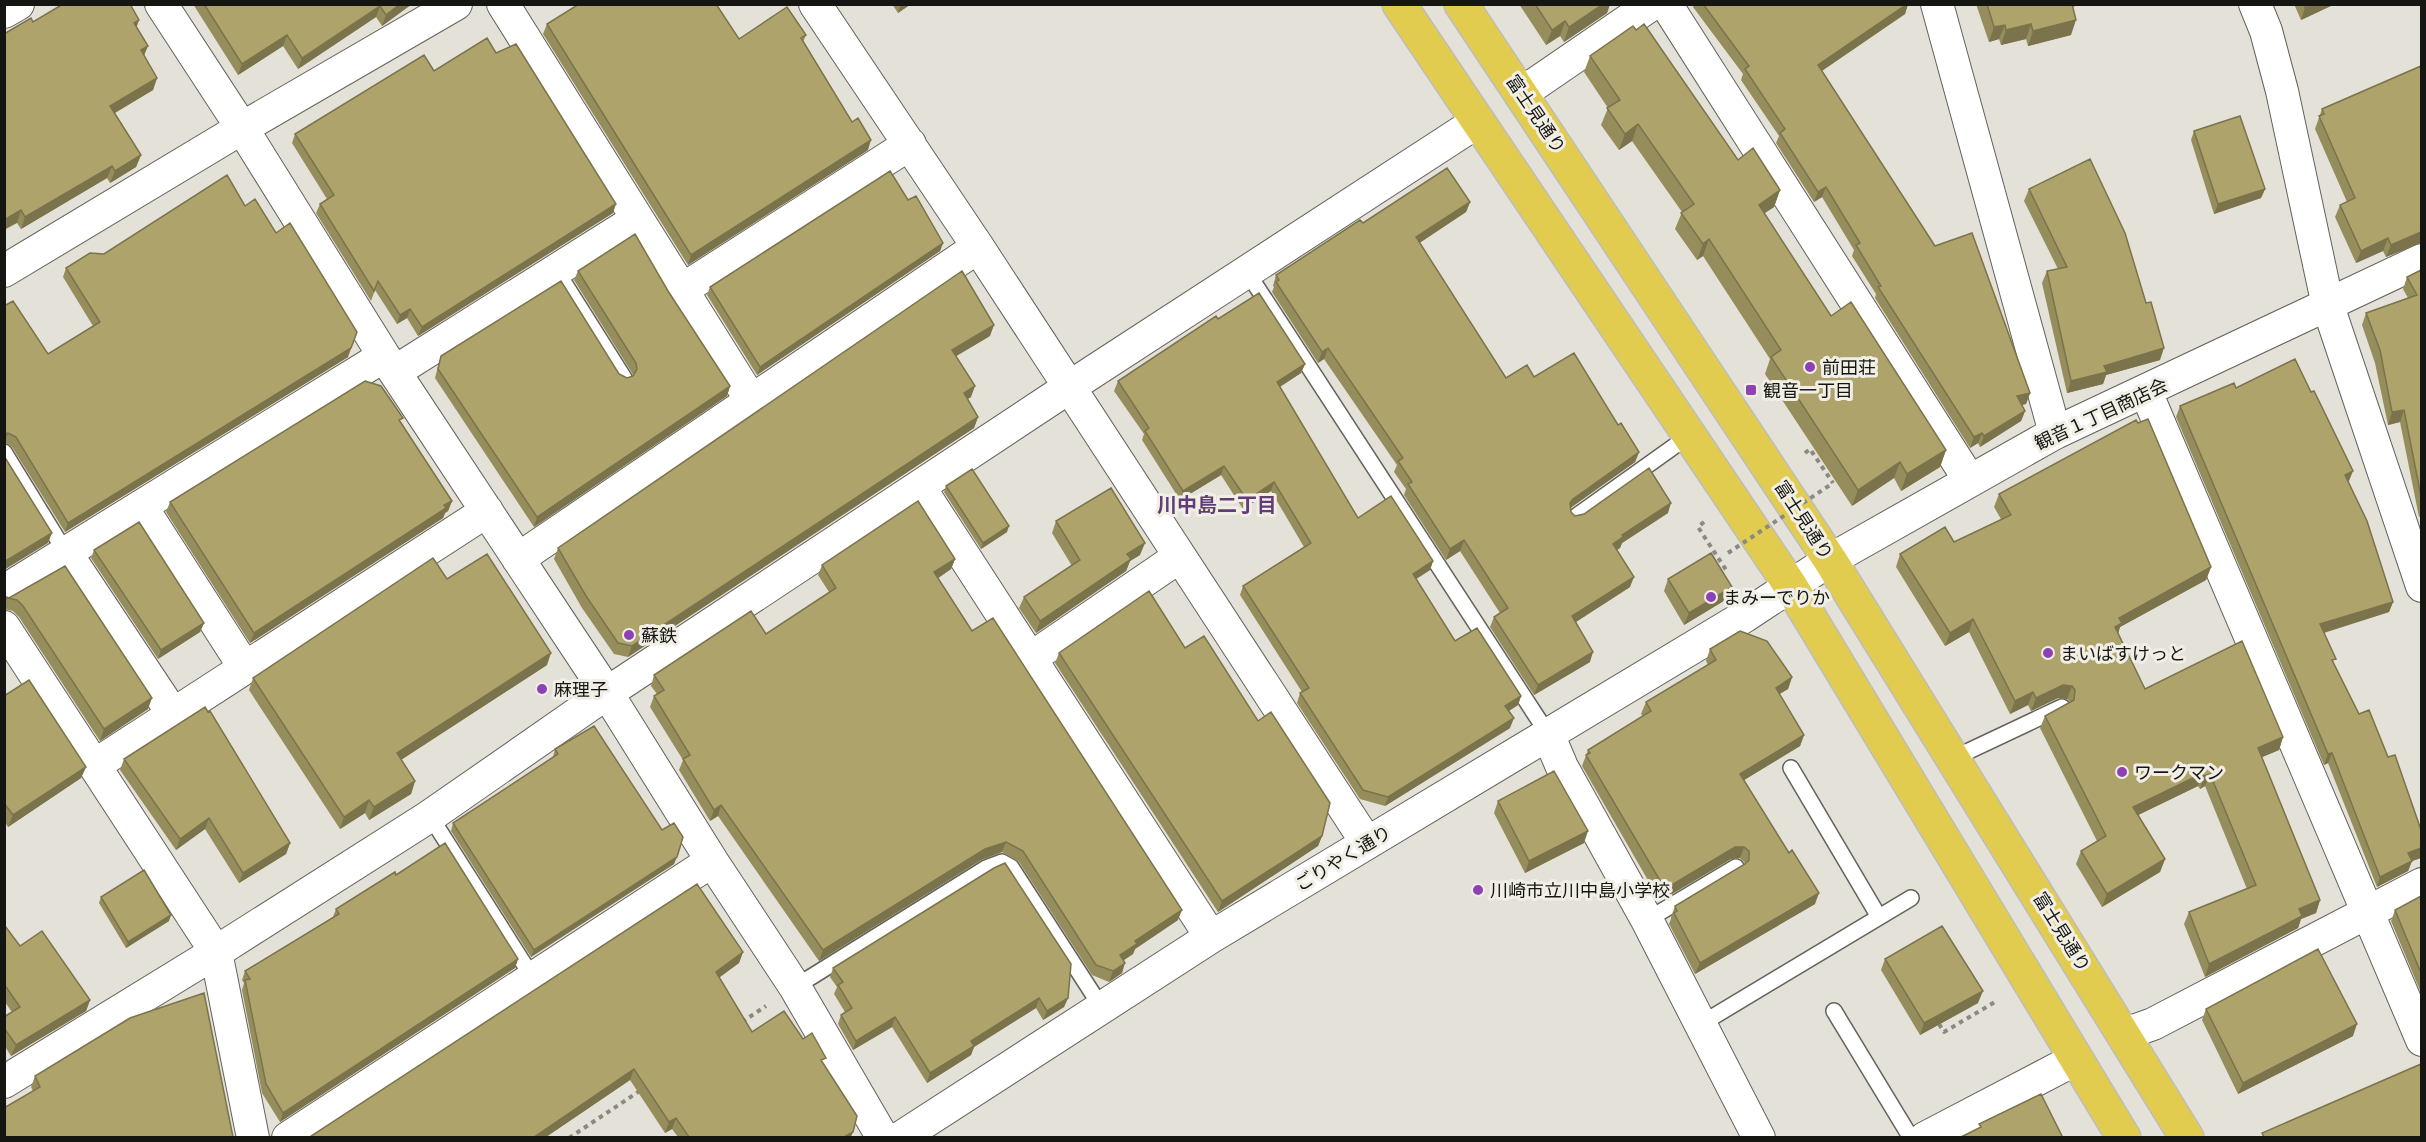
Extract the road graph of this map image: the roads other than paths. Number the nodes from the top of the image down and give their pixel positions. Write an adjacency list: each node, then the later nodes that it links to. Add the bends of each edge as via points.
1 (18, 4): 12 (street)
2 (161, 4): 15 (street)
3 (456, 4): 15 (street)
4 (503, 4): 17 (street)
5 (815, 4): 16 (street)
6 (1399, 4): 14 (highway)
7 (1461, 4): 13 (highway, 富士見通り)
8 (1652, 4): 13 (street)
9 (1666, 4): 33 (street)
10 (1937, 4): 30 (street)
11 (2255, 4): 24 (street, via 2282,91)
12 (4, 12)
13 (1522, 93): 41 (highway, 富士見通り)
14 (1477, 122): 22 (street); 31 (highway)
15 (242, 128): 21 (street); 25 (street)
16 (910, 144): 18 (street); 23 (street)
17 (636, 220): 20 (street); 23 (street)
18 (978, 247): 27 (street); 29 (street)
19 (2421, 260): 24 (street, 観音１丁目商店会)
20 (556, 270): 25 (street); 26 (lane)
21 (4, 271)
22 (1247, 272): 27 (street); 51 (lane)
23 (680, 291): 29 (street)
24 (2328, 306): 28 (street, 観音１丁目商店会); 43 (street)
25 (390, 364): 35 (street); 36 (street)
26 (624, 378)
27 (1068, 388): 34 (street); 39 (street)
28 (2146, 392): 30 (street, 観音１丁目商店会); 61 (street)
29 (751, 400): 40 (street)
30 (2055, 433): 33 (street, 観音１丁目商店会)
31 (1690, 435): 37 (lane); 42 (highway)
32 (4, 452): 38 (lane)
33 (1970, 481): 41 (street, 観音１丁目商店会)
34 (920, 488): 46 (street); 48 (street)
35 (141, 506): 38 (street); 47 (street)
36 (487, 511): 40 (street); 47 (street)
37 (1575, 517)
38 (66, 553): 44 (street); 50 (street)
39 (1179, 557): 46 (street); 56 (street)
40 (518, 560): 48 (street)
41 (1830, 560): 42 (street, 観音１丁目商店会); 52 (highway, 富士見通り)
42 (1790, 585): 51 (street, ごりやく通り); 73 (highway)
43 (2421, 586)
44 (4, 591)
45 (4, 627): 53 (street)
46 (1031, 658): 64 (street)
47 (245, 668): 50 (street)
48 (607, 693): 55 (street); 57 (street)
49 (2062, 707): 52 (lane)
50 (174, 714): 53 (street)
51 (1548, 734): 56 (street, ごりやく通り); 63 (street, via 1562,767)
52 (1954, 758): 71 (highway, 富士見通り)
53 (95, 765): 65 (street)
54 (1791, 768): 62 (lane)
55 (430, 816): 65 (street); 66 (lane)
56 (1367, 843): 64 (street, ごりやく通り)
57 (712, 861): 66 (street); 67 (street)
58 (1736, 867): 63 (lane)
59 (2421, 884): 61 (street)
60 (1911, 898): 62 (lane)
61 (2366, 912): 71 (street, via 2153,1024); 72 (street)
62 (1879, 917): 70 (lane)
63 (1647, 920): 70 (street)
64 (1211, 937): 68 (street, ごりやく通り)
65 (216, 952): 74 (street); 75 (street)
66 (533, 978): 76 (street)
67 (795, 987): 68 (lane, via 986,868 1002,862 1011,867); 77 (street)
68 (1102, 1008): 78 (street, ごりやく通り)
69 (1834, 1011): 80 (lane)
70 (1701, 1024): 79 (street)
71 (2125, 1034): 83 (highway, 富士見通り)
72 (2421, 1040)
73 (2076, 1059): 81 (street, via 1979,1104); 82 (highway)
74 (4, 1082)
75 (253, 1137)
76 (288, 1137)
77 (883, 1137)
78 (900, 1137)
79 (1759, 1137)
80 (1911, 1137)
81 (1925, 1137)
82 (2124, 1137)
83 (2187, 1137)

